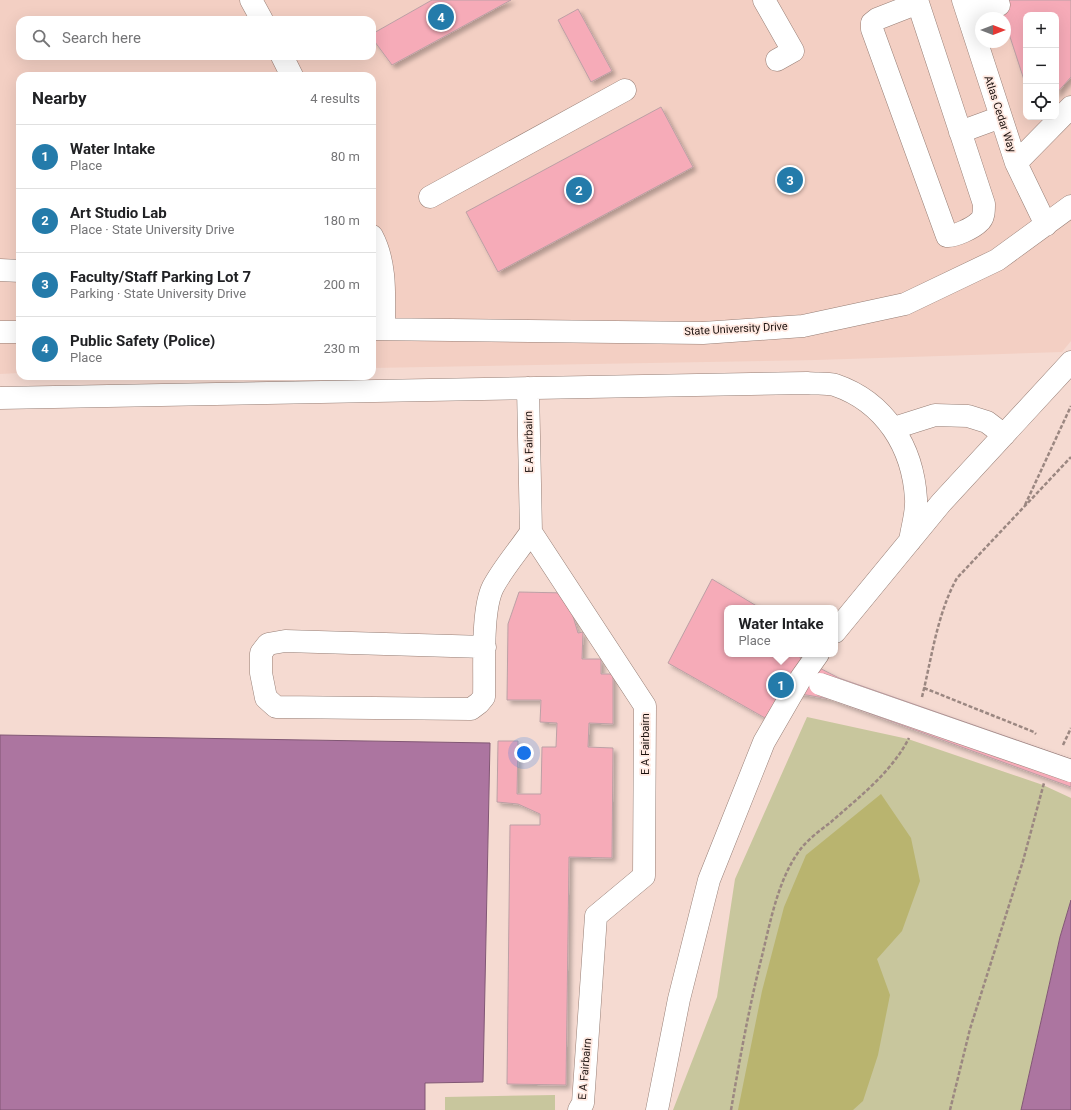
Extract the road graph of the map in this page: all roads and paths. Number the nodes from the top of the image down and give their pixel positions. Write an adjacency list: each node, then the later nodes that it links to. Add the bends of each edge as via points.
1 (251, 0): 6 (street)
2 (764, 0): 8 (street, via 793,51)
3 (918, 1): 13 (street); 13 (street, via 877,19 872,23 872,29 947,236 953,236 979,222 984,214 984,204)
4 (964, 5): 5 (street); 12 (street, Atlas Cedar Way)
5 (999, 5)
6 (260, 16)
7 (284, 60): 9 (street)
8 (777, 60)
9 (290, 72)
10 (625, 90): 15 (street)
11 (1071, 106): 14 (street)
12 (1001, 117): 13 (street); 14 (street, Atlas Cedar Way)
13 (960, 132)
14 (1016, 163): 17 (street, Atlas Cedar Way)
15 (430, 197)
16 (1071, 206): 17 (street, State University Drive)
17 (1046, 225): 21 (street, State University Drive, via 997,260 905,304 803,326 703,333)
18 (376, 243): 21 (street, via 384,280)
19 (0, 270): 20 (street)
20 (16, 271)
21 (378, 329)
22 (0, 332): 23 (street)
23 (16, 332)
24 (1071, 362): 29 (street)
25 (528, 388): 26 (street); 28 (street, via 807,383 833,385 856,395 877,409); 32 (street, E A Fairbairn)
26 (0, 398)
27 (1071, 406): 31 (path)
28 (894, 428): 29 (street, via 935,415 968,416 987,422); 33 (street, via 912,468 916,500)
29 (1004, 435): 33 (street, via 941,503)
30 (1071, 457): 31 (path)
31 (1024, 508): 38 (path, via 958,578 949,593 939,623)
32 (531, 532): 35 (street, via 493,588 486,609); 44 (street, E A Fairbairn, via 645,706 644,876 596,916 583,1103)
33 (910, 541): 34 (street)
34 (838, 628)
35 (485, 647): 35 (street, via 484,697 471,709 276,707 266,698 261,673 261,653 264,648 268,644 285,641)
36 (817, 657): 37 (street)
37 (810, 681): 42 (street, bridge); 45 (street, via 764,742 709,880 678,999)
38 (924, 688): 39 (path); 41 (path, via 1034,732)
39 (920, 702)
40 (910, 734): 46 (path, via 899,755 875,783 804,845 791,864 774,910 746,1020)
41 (1038, 738)
42 (1071, 771)
43 (1045, 778): 47 (path, via 1024,861 970,1029)
44 (579, 1110)
45 (658, 1110)
46 (731, 1110)
47 (950, 1110)

